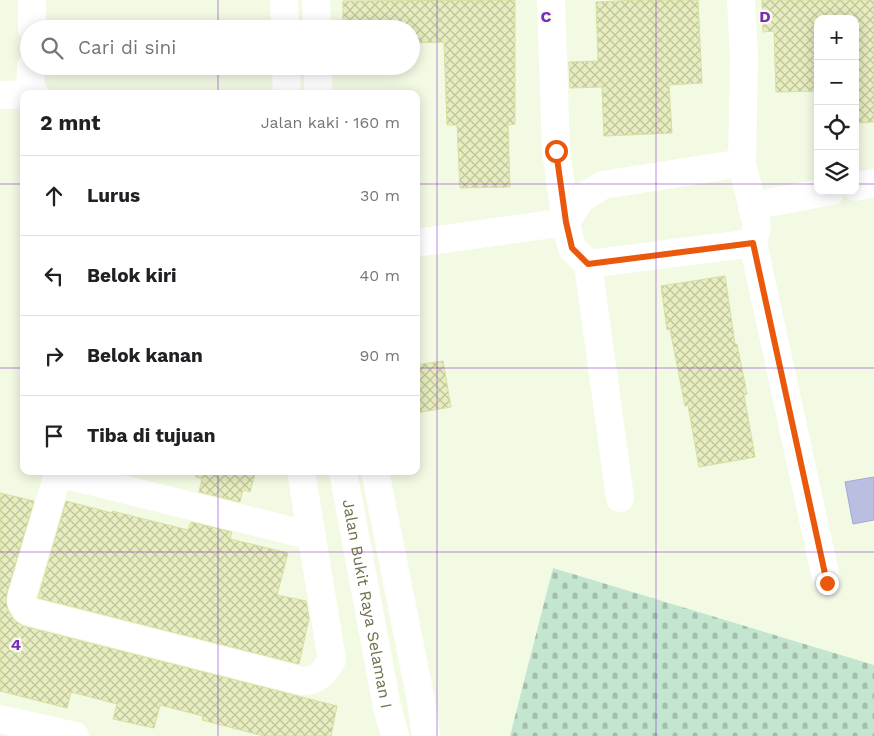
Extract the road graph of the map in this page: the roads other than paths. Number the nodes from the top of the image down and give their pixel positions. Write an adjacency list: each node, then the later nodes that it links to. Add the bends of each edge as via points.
1 (32, 0): 6 (street)
2 (284, 0): 7 (street)
3 (316, 0): 8 (street)
4 (551, 0): 22 (street, via 556,151)
5 (741, 0): 17 (street, via 744,58)
6 (32, 20)
7 (285, 20)
8 (317, 20)
9 (31, 75): 12 (street)
10 (286, 75): 13 (street)
11 (318, 75): 14 (street)
12 (30, 90)
13 (287, 90)
14 (318, 90)
15 (20, 94): 16 (street)
16 (0, 95)
17 (742, 163): 21 (street); 22 (street, via 603,184 582,198)
18 (874, 183): 19 (street)
19 (859, 186)
20 (814, 194): 21 (street)
21 (752, 206): 24 (street, via 757,226)
22 (566, 222): 23 (street); 25 (street, via 572,248)
23 (420, 242)
24 (753, 243): 25 (street); 33 (street)
25 (588, 264): 31 (street)
26 (58, 475): 32 (street, via 22,595 21,602 27,611 302,681 312,681 321,676 332,660)
27 (71, 475): 32 (street)
28 (301, 475): 32 (street)
29 (344, 475): 36 (street, Jalan Bukit Raya Selaman I)
30 (376, 475): 37 (street, Jalan Bukit Raya Selaman I)
31 (620, 498)
32 (312, 536)
33 (827, 583)
34 (0, 719): 35 (street)
35 (69, 735)
36 (395, 736)
37 (426, 736)

